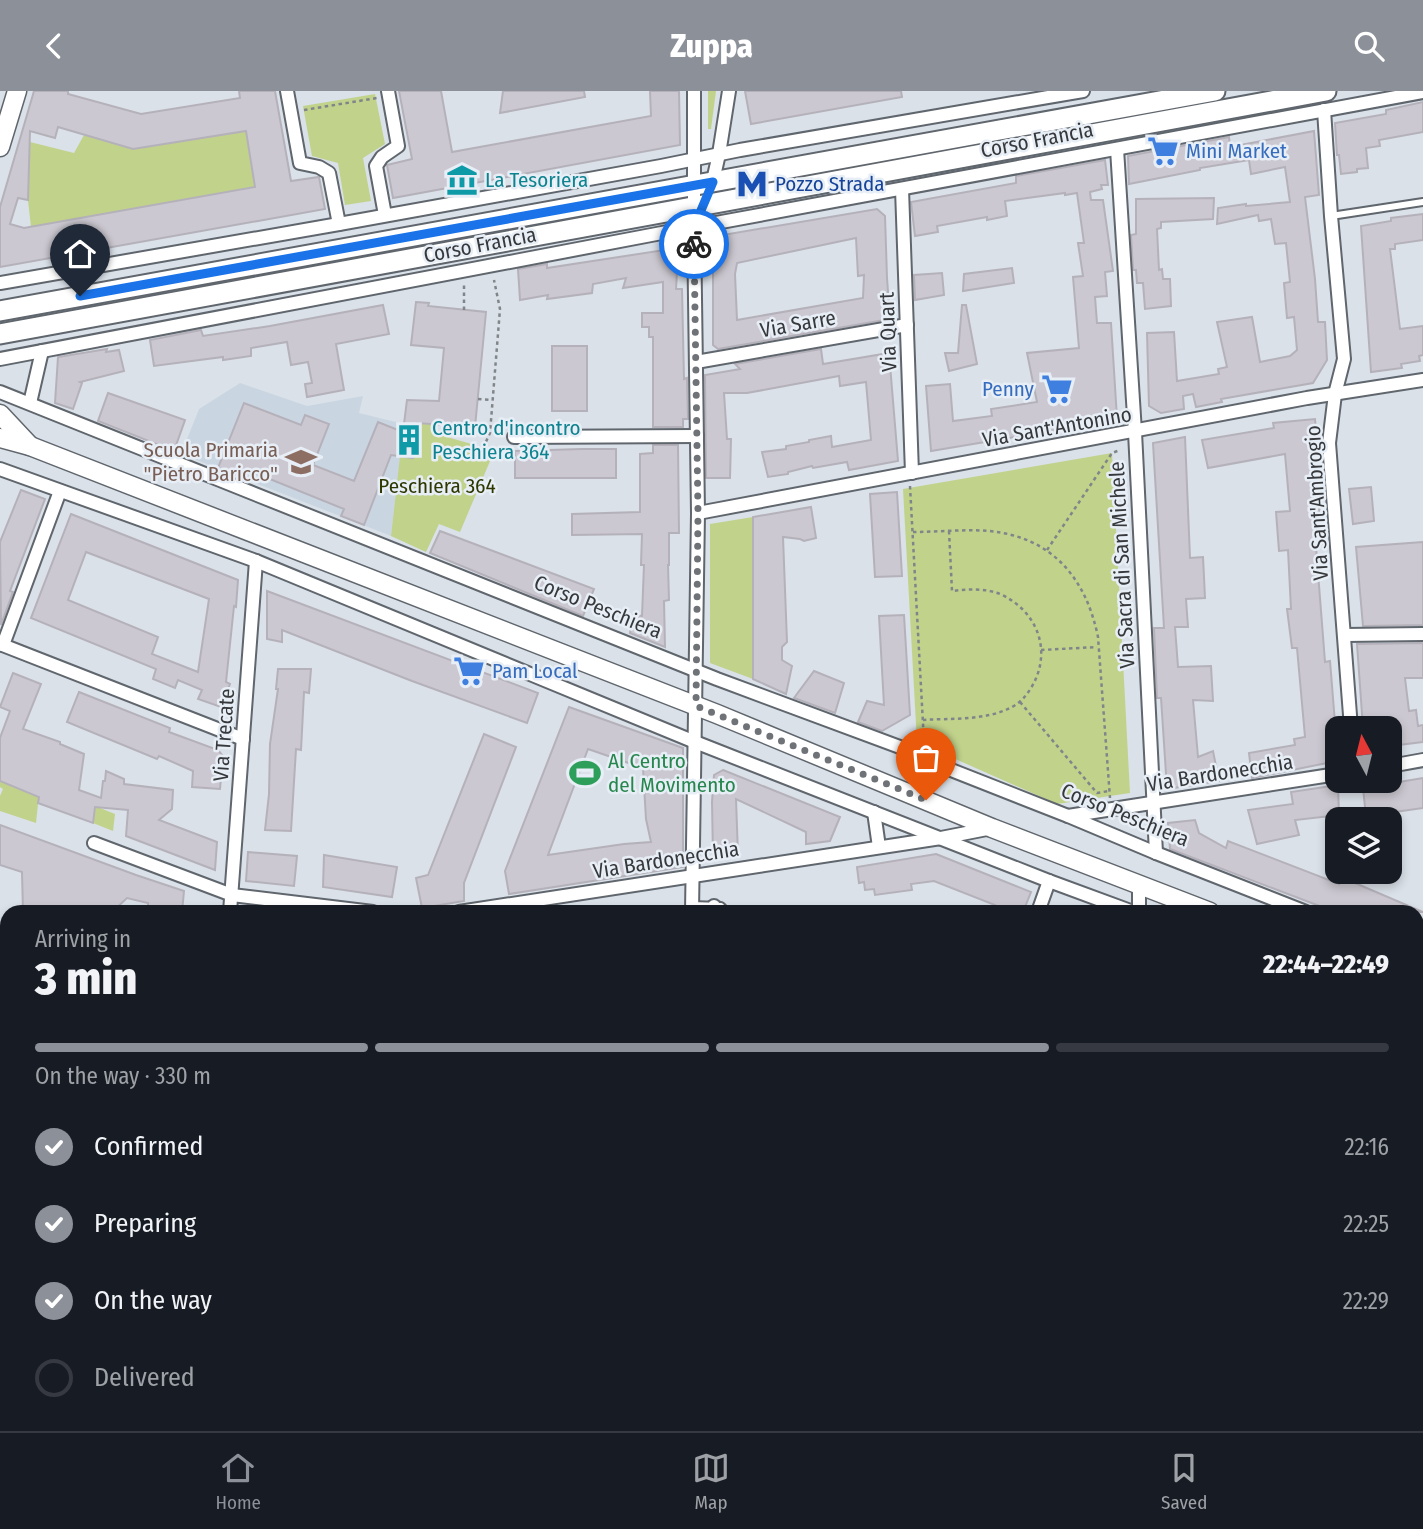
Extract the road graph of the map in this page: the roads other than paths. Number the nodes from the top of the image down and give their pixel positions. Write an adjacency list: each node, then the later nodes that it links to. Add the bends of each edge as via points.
1 (17, 91): 10 (main road)
2 (287, 91): 21 (street, via 300,163 329,173)
3 (694, 91): 13 (street)
4 (729, 91): 12 (street)
5 (1083, 91): 12 (street, Corso Francia)
6 (1215, 91): 14 (main road, Corso Francia)
7 (1423, 92): 9 (street, Corso Francia)
8 (389, 93): 19 (street, via 398,146 376,166)
9 (1325, 100): 11 (street, Corso Francia); 18 (main road, Corso Francia); 20 (street, Via Sant'Ambrogio)
10 (0, 147)
11 (1117, 149): 16 (street, Corso Francia); 35 (street, Via Sacra di San Michele)
12 (719, 154): 13 (street, Corso Francia); 14 (street)
13 (694, 159): 15 (street); 19 (street, Corso Francia)
14 (713, 182): 15 (main road, Corso Francia); 18 (street)
15 (694, 185): 18 (street); 24 (main road, Corso Francia)
16 (902, 189): 22 (street, Corso Francia); 25 (street, Via Quart)
17 (1423, 202): 20 (lane)
18 (699, 206): 22 (street); 26 (main road, Corso Francia)
19 (385, 215): 21 (street, Corso Francia)
20 (1331, 216): 32 (street, Via Sant'Ambrogio, via 1344,359)
21 (339, 224): 23 (street, Corso Francia)
22 (694, 227): 27 (street, Corso Francia); 29 (street)
23 (0, 283)
24 (0, 311)
25 (907, 325): 29 (street, Via Sarre); 41 (street, Via Quart)
26 (0, 334)
27 (42, 351): 28 (street, Corso Francia); 33 (street)
28 (0, 359)
29 (696, 362): 36 (street)
30 (1423, 380): 32 (street, Via Sant'Antonino)
31 (0, 393): 33 (street, Corso Peschiera)
32 (1335, 394): 35 (street, Via Sant'Antonino); 46 (street, Via Sant'Ambrogio, via 1329,443)
33 (30, 403): 48 (street, Corso Peschiera)
34 (0, 414): 39 (main road)
35 (1135, 432): 41 (street, Via Sant'Antonino); 56 (street, Via Sacra di San Michele)
36 (697, 436): 37 (street); 43 (street)
37 (514, 437)
38 (0, 438): 39 (main road)
39 (30, 446): 49 (main road)
40 (0, 469): 42 (street)
41 (912, 473): 43 (street, Via Sant'Antonino)
42 (60, 491): 44 (street); 47 (street)
43 (698, 513): 48 (street)
44 (256, 561): 51 (street, Via Trecate); 52 (street)
45 (1423, 634): 46 (street)
46 (1345, 635): 50 (street, Via Sant'Ambrogio)
47 (1, 644): 51 (street)
48 (696, 671): 49 (street); 58 (street, Corso Peschiera, via 924,756)
49 (696, 706): 52 (street); 59 (main road)
50 (1350, 716)
51 (243, 739): 67 (street, Via Trecate)
52 (695, 742): 57 (street); 64 (street)
53 (1423, 760): 54 (street)
54 (1402, 764)
55 (1325, 776): 56 (street, Via Bardonecchia)
56 (1153, 803): 58 (street, Via Bardonecchia); 63 (street, Via Sacra di San Michele)
57 (874, 812): 60 (street); 62 (street)
58 (1068, 816): 63 (street, Corso Peschiera)
59 (992, 828): 60 (street, Via Bardonecchia); 66 (main road)
60 (941, 838): 62 (street, Via Bardonecchia); 65 (street)
61 (94, 843): 67 (street)
62 (879, 847): 64 (street, Via Bardonecchia)
63 (1156, 853): 76 (street, Corso Peschiera)
64 (693, 875): 70 (street, Via Bardonecchia); 71 (street)
65 (1049, 881): 72 (street); 73 (street)
66 (1139, 884): 74 (street); 75 (main road)
67 (232, 895): 68 (street, Via Trecate); 69 (street)
68 (231, 905)
69 (315, 905)
70 (503, 905)
71 (692, 905)
72 (1040, 905)
73 (1114, 905)
74 (1139, 905)
75 (1192, 905)
76 (1288, 905)

